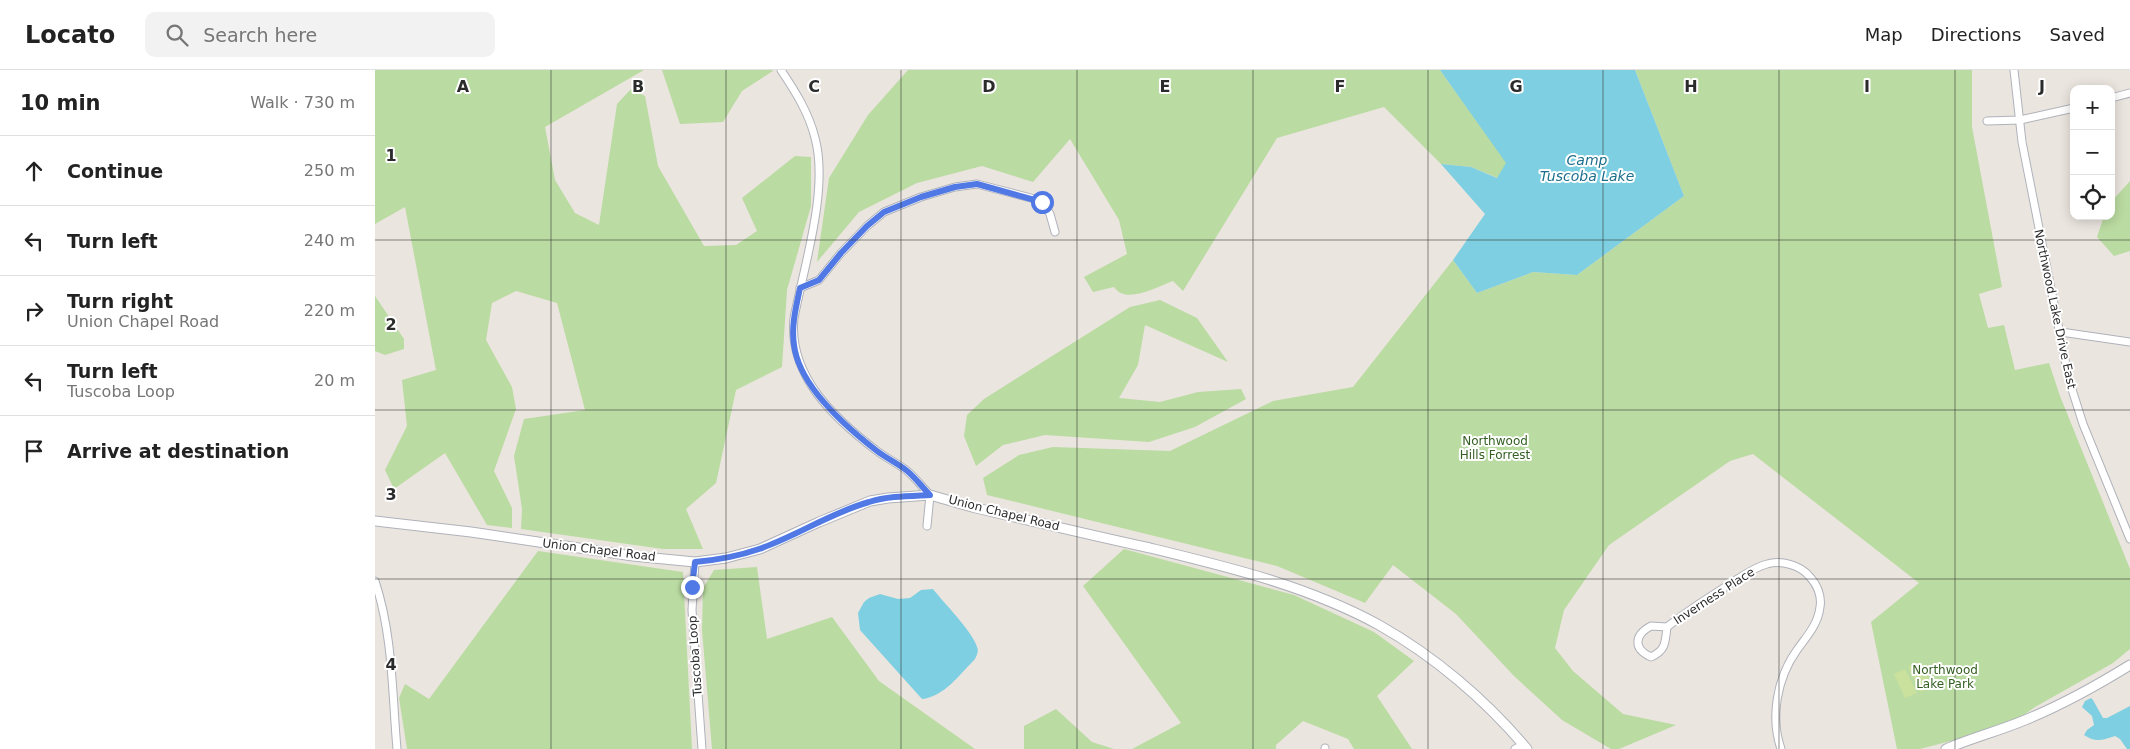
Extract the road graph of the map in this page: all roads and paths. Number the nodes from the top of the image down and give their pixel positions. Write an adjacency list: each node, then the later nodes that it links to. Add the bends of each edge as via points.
1 (781, 70): 9 (street, via 805,109 816,139 819,162 817,210)
2 (2014, 70): 6 (street, Northwood Lake Drive East)
3 (2130, 93): 4 (street)
4 (2115, 97)
5 (2070, 109): 6 (street)
6 (2020, 120): 7 (street); 10 (street, Northwood Lake Drive East, via 2021,142)
7 (1987, 121)
8 (1055, 232): 9 (street, via 1042,202 977,184 955,187 884,212 841,253 819,280)
9 (800, 288): 12 (street, via 793,337 795,355 807,379 856,434 906,470)
10 (2061, 332): 11 (street); 15 (street, Northwood Lake Drive East, via 2073,398)
11 (2130, 342)
12 (930, 495): 14 (street); 16 (street, Union Chapel Road, via 870,501 760,549); 20 (street, Union Chapel Road, via 1234,568 1330,602 1379,626 1440,666 1475,696)
13 (375, 522): 16 (street, Union Chapel Road)
14 (927, 526)
15 (2130, 539)
16 (695, 562): 22 (street, Tuscoba Loop, via 692,610)
17 (375, 581): 21 (street, via 388,638)
18 (1667, 627): 18 (street, Inverness Place, via 1651,626 1643,630 1638,646 1643,654 1651,657 1659,653 1665,645); 23 (street, Inverness Place, via 1762,565 1781,563 1806,572 1817,587 1821,604 1812,630 1791,660 1778,694 1775,722)
19 (2130, 665): 24 (street, via 2051,708)
20 (1522, 748)
21 (397, 749)
22 (702, 749)
23 (1781, 749)
24 (1946, 749)

